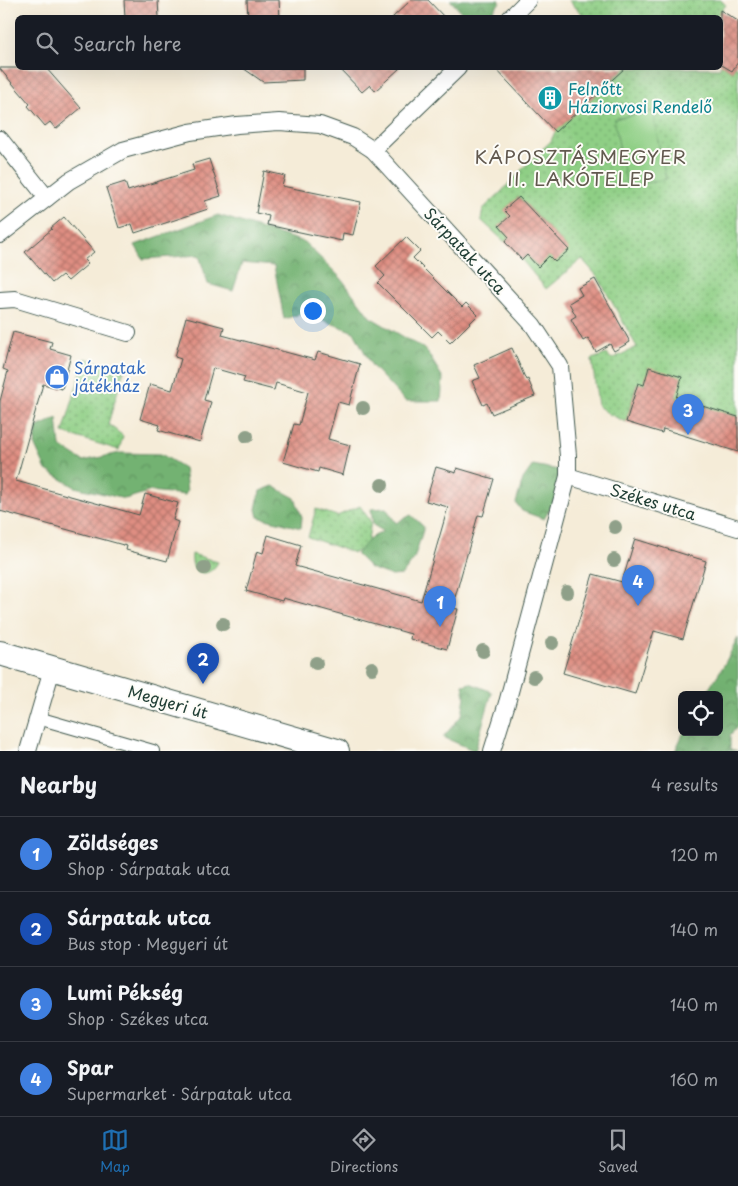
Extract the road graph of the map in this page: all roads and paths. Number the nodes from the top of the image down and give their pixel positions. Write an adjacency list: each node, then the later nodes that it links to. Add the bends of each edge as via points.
1 (528, 0): 2 (street)
2 (513, 15)
3 (456, 70): 5 (street)
4 (0, 139): 6 (street)
5 (373, 150): 6 (street, Sárpatak utca, via 353,137 320,126 279,122 237,125 190,132 123,150 69,181); 10 (street, Sárpatak utca, via 533,325 560,366)
6 (47, 198): 7 (street, Sárpatak utca)
7 (0, 235)
8 (0, 300): 9 (street, via 16,299)
9 (128, 333)
10 (568, 476): 11 (street, Székes utca); 18 (street, Sárpatak utca)
11 (738, 528)
12 (0, 653): 13 (main road, Megyeri út)
13 (52, 669): 14 (street); 17 (main road, Megyeri út)
14 (38, 718): 15 (street); 16 (street)
15 (28, 751)
16 (153, 751)
17 (337, 751)
18 (492, 751)

